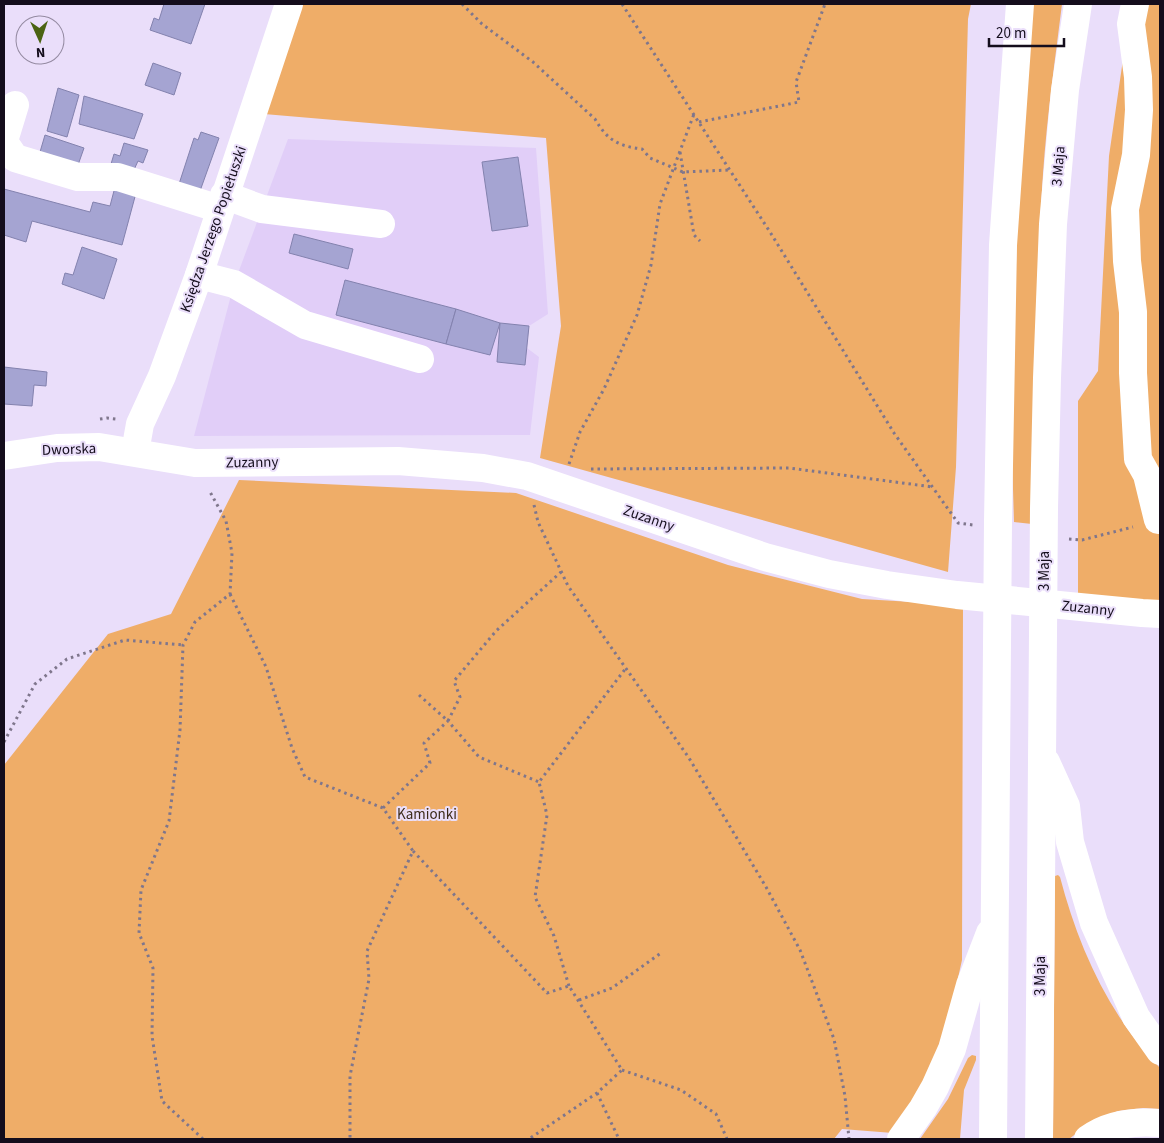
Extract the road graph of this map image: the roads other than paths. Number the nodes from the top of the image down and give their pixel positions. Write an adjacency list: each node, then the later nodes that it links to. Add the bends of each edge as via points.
1 (288, 4): 7 (main road, Księdza Jerzego Popiełuszki)
2 (1020, 4): 16 (main road, via 988,523 997,627)
3 (1078, 4): 15 (main road, 3 Maja, via 1065,90 1053,224 1044,508)
4 (1135, 4): 13 (main road, via 1131,24 1139,110 1136,155 1125,209 1127,261 1133,312 1138,458 1147,475)
5 (15, 105): 6 (main road)
6 (4, 142): 7 (main road, via 15,158 78,177 118,177)
7 (222, 202): 8 (main road); 9 (main road, Księdza Jerzego Popiełuszki)
8 (381, 224)
9 (199, 275): 10 (main road, via 234,284 306,325); 11 (main road, Księdza Jerzego Popiełuszki, via 162,376 140,424)
10 (420, 360)
11 (134, 452): 12 (main road, Dworska, via 99,447 57,448); 14 (main road, Zuzanny, via 195,463 398,461 458,465 527,476 765,557 829,574 957,595)
12 (4, 456)
13 (1159, 520)
14 (1160, 614)
15 (1043, 756): 17 (main road, via 1066,806 1070,842 1094,923 1136,1017); 21 (main road, 3 Maja)
16 (996, 915): 19 (main road, via 970,985 952,1049 935,1087); 20 (main road)
17 (1160, 1051)
18 (1160, 1123): 22 (main road, via 1139,1121 1113,1126)
19 (901, 1139)
20 (993, 1139)
21 (1039, 1139)
22 (1088, 1139)

